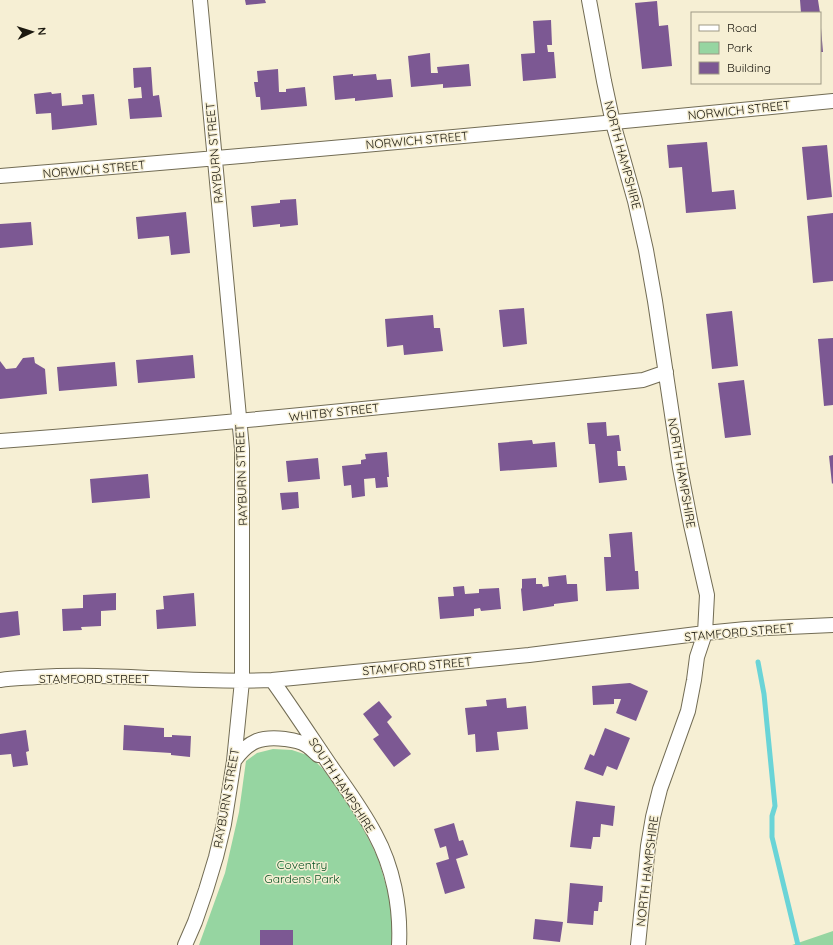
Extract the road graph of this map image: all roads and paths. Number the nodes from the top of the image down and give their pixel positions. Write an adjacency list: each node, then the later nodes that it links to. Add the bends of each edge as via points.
1 (200, 0): 5 (street, RAYBURN STREET)
2 (589, 0): 4 (street, NORTH HAMPSHIRE)
3 (833, 101): 4 (street, NORWICH STREET)
4 (613, 123): 5 (street, NORWICH STREET); 7 (street, NORTH HAMPSHIRE, via 646,250)
5 (215, 159): 6 (street, NORWICH STREET); 8 (street, RAYBURN STREET)
6 (0, 176)
7 (666, 372): 8 (street, WHITBY STREET, via 643,380); 11 (street, NORTH HAMPSHIRE, via 691,525 707,596)
8 (240, 421): 9 (street, WHITBY STREET); 14 (street, RAYBURN STREET)
9 (0, 441)
10 (833, 625): 11 (street, STAMFORD STREET)
11 (705, 633): 13 (street, STAMFORD STREET, via 490,660); 19 (street, NORTH HAMPSHIRE, via 697,656 688,711 660,789 653,817)
12 (0, 680): 14 (street, STAMFORD STREET, via 87,676)
13 (272, 680): 14 (street, STAMFORD STREET); 16 (street, SOUTH HAMPSHIRE)
14 (242, 681): 15 (street, RAYBURN STREET)
15 (234, 761): 16 (street, via 250,744 261,739 273,738 306,745); 17 (street, RAYBURN STREET, via 216,857)
16 (330, 765): 18 (street, SOUTH HAMPSHIRE, via 376,835 389,867 397,901)
17 (185, 945)
18 (399, 945)
19 (638, 945)

